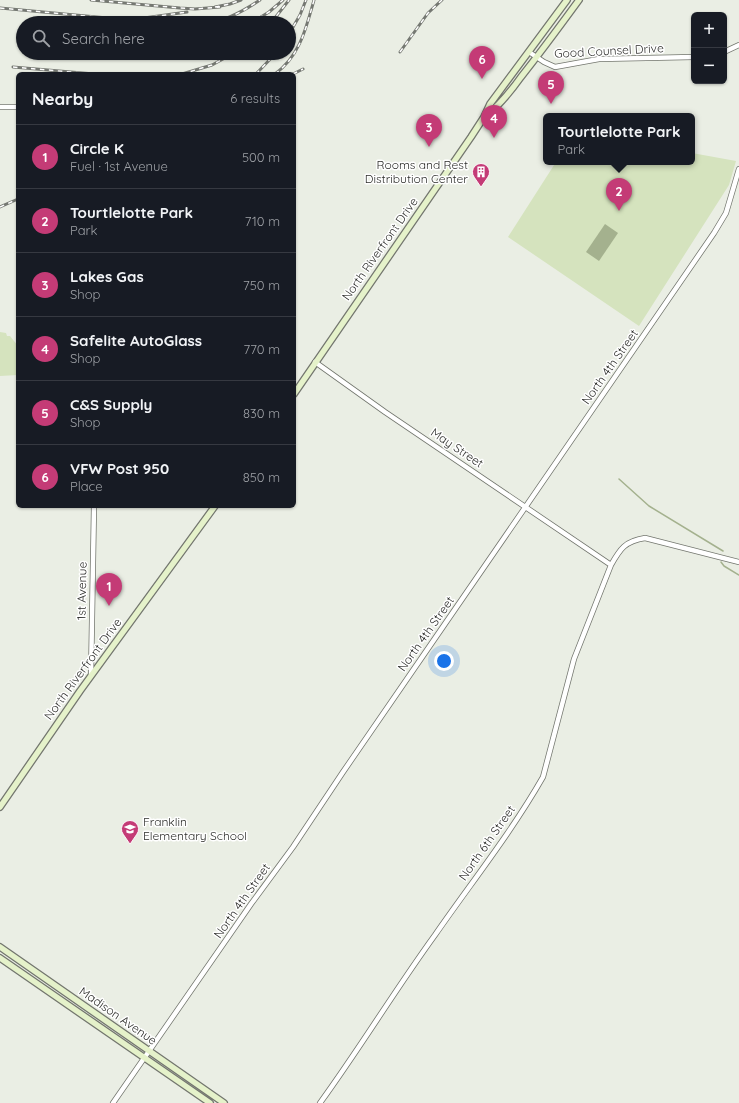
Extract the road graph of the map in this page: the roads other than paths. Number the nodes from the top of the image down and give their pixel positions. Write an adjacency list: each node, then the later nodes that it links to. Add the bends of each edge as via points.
1 (567, 0): 5 (main road, North Riverfront Drive)
2 (578, 0): 7 (main road, North Riverfront Drive)
3 (739, 45): 4 (street)
4 (727, 51)
5 (529, 52): 7 (street, Good Counsel Drive); 10 (main road, North Riverfront Drive, via 490,104)
6 (691, 57): 7 (street, Good Counsel Drive, via 599,59 555,67)
7 (537, 58): 10 (main road, North Riverfront Drive, via 495,109)
8 (0, 107): 9 (street)
9 (16, 107)
10 (484, 117): 12 (main road, North Riverfront Drive)
11 (739, 169): 14 (street, North 4th Street, via 726,213 714,233)
12 (316, 362): 13 (main road, North Riverfront Drive); 14 (street, May Street)
13 (296, 391)
14 (526, 507): 18 (street, May Street); 23 (street, North 4th Street)
15 (94, 508): 19 (street, 1st Avenue)
16 (214, 508): 19 (main road, North Riverfront Drive)
17 (739, 562): 18 (street, North 6th Street, via 645,538 624,545)
18 (611, 566): 28 (street, North 6th Street, via 574,659 543,778)
19 (91, 676): 20 (main road, North Riverfront Drive)
20 (0, 807)
21 (2, 949): 22 (street); 23 (main road, Madison Avenue)
22 (0, 957): 24 (main road, Madison Avenue)
23 (150, 1051): 24 (street, North 4th Street); 27 (main road, Madison Avenue)
24 (145, 1058): 25 (street, North 4th Street); 26 (main road, Madison Avenue)
25 (113, 1103)
26 (210, 1103)
27 (224, 1103)
28 (320, 1103)

